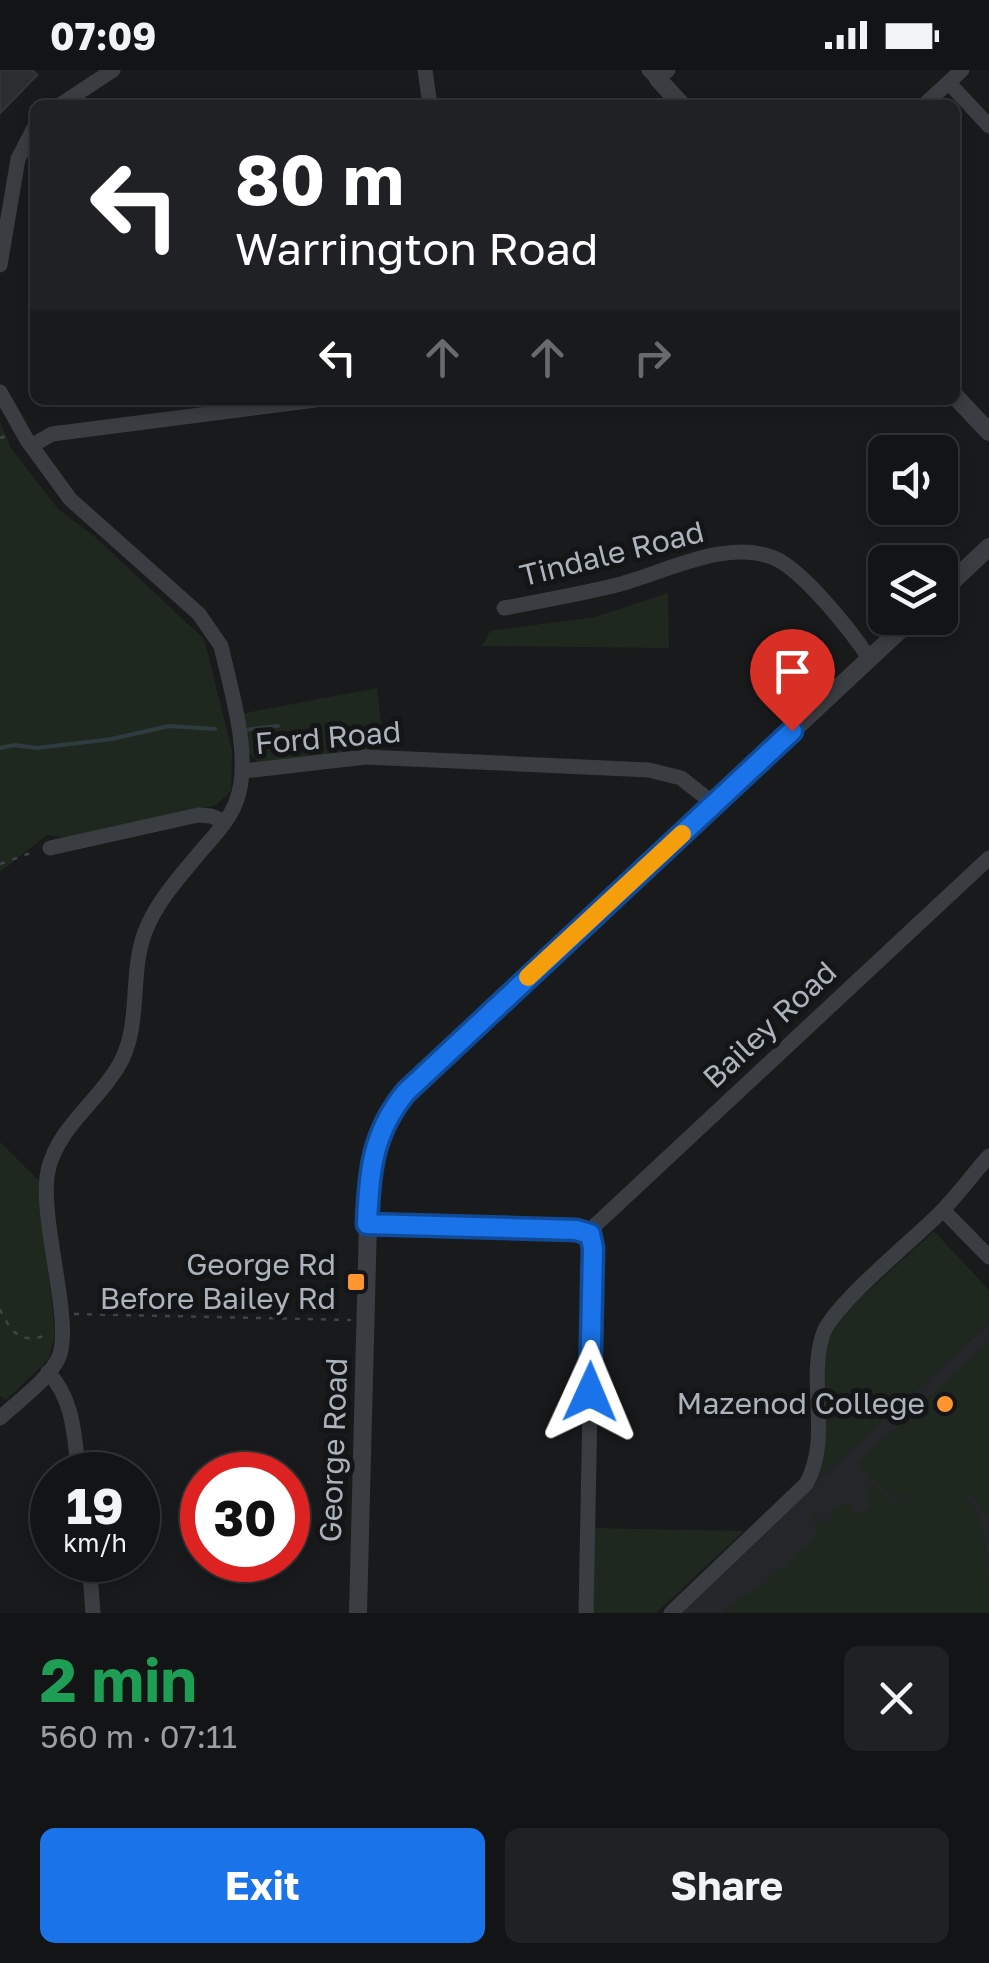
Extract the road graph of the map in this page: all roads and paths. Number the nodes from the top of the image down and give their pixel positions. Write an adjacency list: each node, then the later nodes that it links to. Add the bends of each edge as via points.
1 (113, 70): 6 (street)
2 (425, 70): 7 (street)
3 (962, 70): 5 (street)
4 (658, 73): 8 (street)
5 (949, 83): 9 (street); 10 (street)
6 (68, 100)
7 (429, 100)
8 (678, 100)
9 (930, 100)
10 (989, 126)
11 (30, 133): 12 (street)
12 (8, 165): 13 (street)
13 (0, 266)
14 (0, 392): 20 (street)
15 (960, 401): 17 (street)
16 (277, 405): 20 (street, via 52,434)
17 (989, 432)
18 (14, 433): 19 (path)
19 (0, 438)
20 (31, 446): 26 (street, via 82,512 213,630)
21 (989, 547): 22 (street)
22 (958, 576)
23 (504, 608): 25 (street, Tindale Road, via 623,583 705,557 764,555 799,575)
24 (894, 635): 25 (street, George Road)
25 (869, 658): 27 (street, George Road)
26 (244, 771): 27 (street, Ford Road, via 366,756 649,770 681,778); 28 (street, Ford Road)
27 (714, 804): 34 (street, George Road, via 398,1102 373,1152)
28 (225, 822): 29 (street, via 198,815); 39 (street, Ford Road, via 148,924 123,1058 64,1135 48,1168)
29 (50, 848): 31 (path)
30 (989, 858): 35 (street, Bailey Road)
31 (0, 864)
32 (989, 1156): 33 (street)
33 (942, 1210): 36 (street); 47 (street, via 824,1330 815,1464 806,1484)
34 (367, 1224): 35 (street); 45 (street, George Road)
35 (588, 1232): 46 (street, via 593,1248)
36 (989, 1257)
37 (0, 1309): 39 (path, via 7,1327 25,1338 38,1338)
38 (358, 1320): 39 (path)
39 (64, 1321): 40 (street, Ford Road, via 60,1355)
40 (48, 1372): 41 (street, Ford Road); 42 (street, via 69,1403)
41 (0, 1418)
42 (75, 1452)
43 (91, 1582): 44 (street)
44 (93, 1613)
45 (358, 1613)
46 (586, 1613)
47 (670, 1613)

